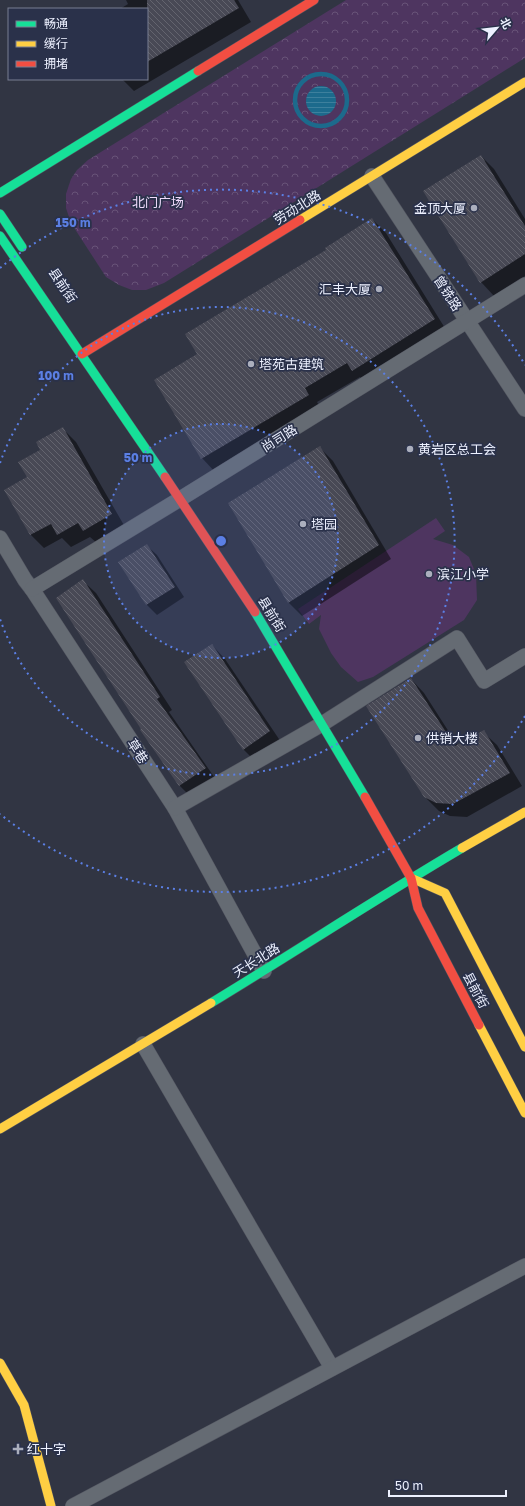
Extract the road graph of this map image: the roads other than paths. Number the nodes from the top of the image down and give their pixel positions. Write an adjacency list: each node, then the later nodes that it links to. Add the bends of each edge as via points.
1 (314, 0): 4 (street)
2 (523, 88): 3 (street, 劳动北路)
3 (372, 176): 9 (street, 曾铣路); 10 (street, 劳动北路)
4 (0, 193)
5 (1, 217): 7 (street)
6 (0, 236): 11 (street, 县前街)
7 (29, 257)
8 (525, 285): 9 (street, 尚司路)
9 (467, 321): 13 (street, 曾铣路); 14 (street, 尚司路)
10 (88, 346): 11 (street, 劳动北路); 12 (street, 县前街)
11 (82, 354): 12 (street, 县前街)
12 (95, 373): 14 (street, 县前街)
13 (525, 409)
14 (180, 499): 16 (street, 尚司路); 18 (street, 县前街, via 261,620)
15 (0, 538): 16 (street, 草巷)
16 (32, 589): 19 (street, 草巷)
17 (525, 656): 18 (street, via 484,681 458,638)
18 (322, 724): 19 (street); 21 (street, 县前街)
19 (175, 808): 22 (street, 草巷)
20 (525, 812): 21 (street, 天长北路)
21 (411, 878): 22 (street, 天长北路); 24 (street, 县前街, via 445,893); 25 (street, 县前街, via 418,908)
22 (264, 971): 23 (street, 天长北路)
23 (143, 1044): 26 (street, 天长北路); 29 (street)
24 (525, 1047)
25 (525, 1113)
26 (0, 1128)
27 (525, 1266): 29 (street)
28 (0, 1363): 30 (street, via 24,1405)
29 (332, 1368): 31 (street)
30 (51, 1506)
31 (73, 1506)

